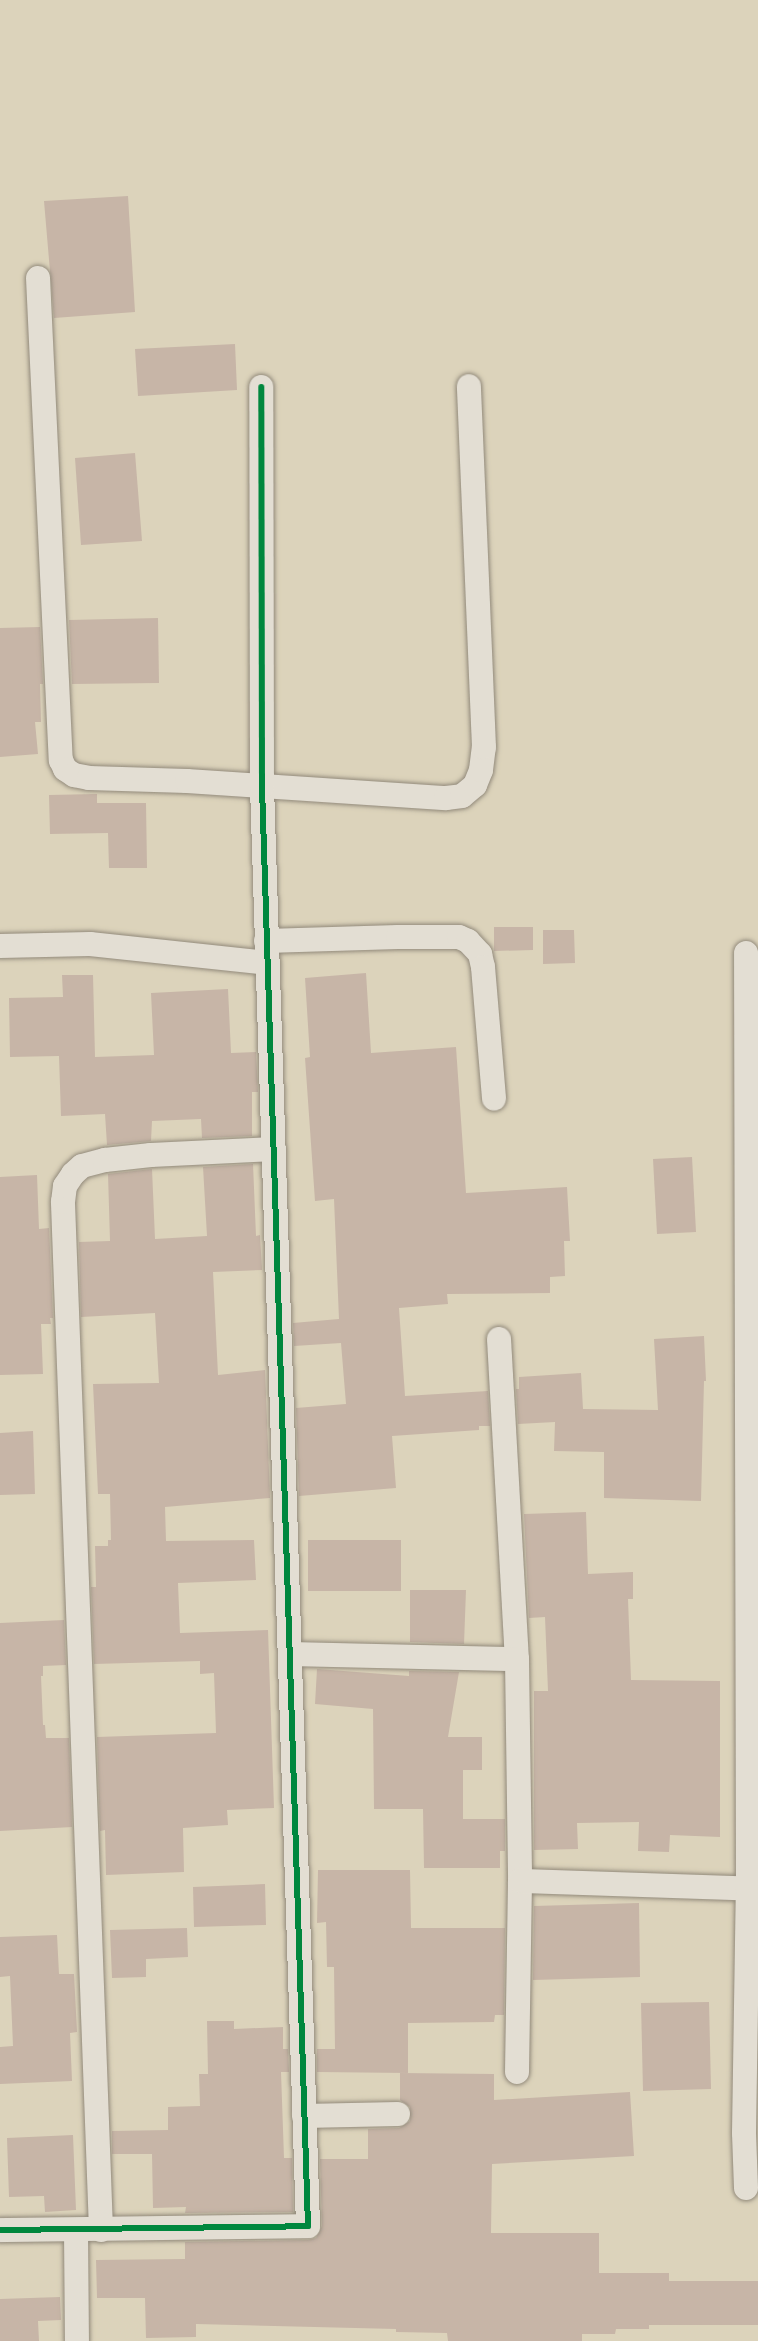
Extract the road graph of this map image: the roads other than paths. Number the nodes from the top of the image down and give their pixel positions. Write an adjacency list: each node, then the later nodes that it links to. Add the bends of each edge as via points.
1 (39, 278): 4 (street, via 61,760 74,775 89,778)
2 (470, 386): 4 (street, via 484,747 476,785 462,796 446,798)
3 (261, 387): 4 (street)
4 (262, 786): 5 (street)
5 (266, 942): 6 (street); 8 (street, via 398,937 468,941 480,954 483,967); 9 (street)
6 (0, 946)
7 (746, 953): 14 (street)
8 (494, 1099)
9 (274, 1149): 11 (street); 20 (street, via 105,1160 82,1166 73,1174 63,1202)
10 (499, 1339): 12 (street)
11 (291, 1654): 12 (street); 17 (street)
12 (517, 1659): 13 (street)
13 (520, 1881): 14 (street); 15 (street)
14 (753, 1889): 18 (street, via 744,2133)
15 (517, 2072)
16 (398, 2114): 17 (street)
17 (304, 2116): 20 (street, via 308,2226)
18 (746, 2188)
19 (0, 2230): 21 (street)
20 (101, 2230): 21 (street)
21 (76, 2231): 22 (street)
22 (76, 2341)

